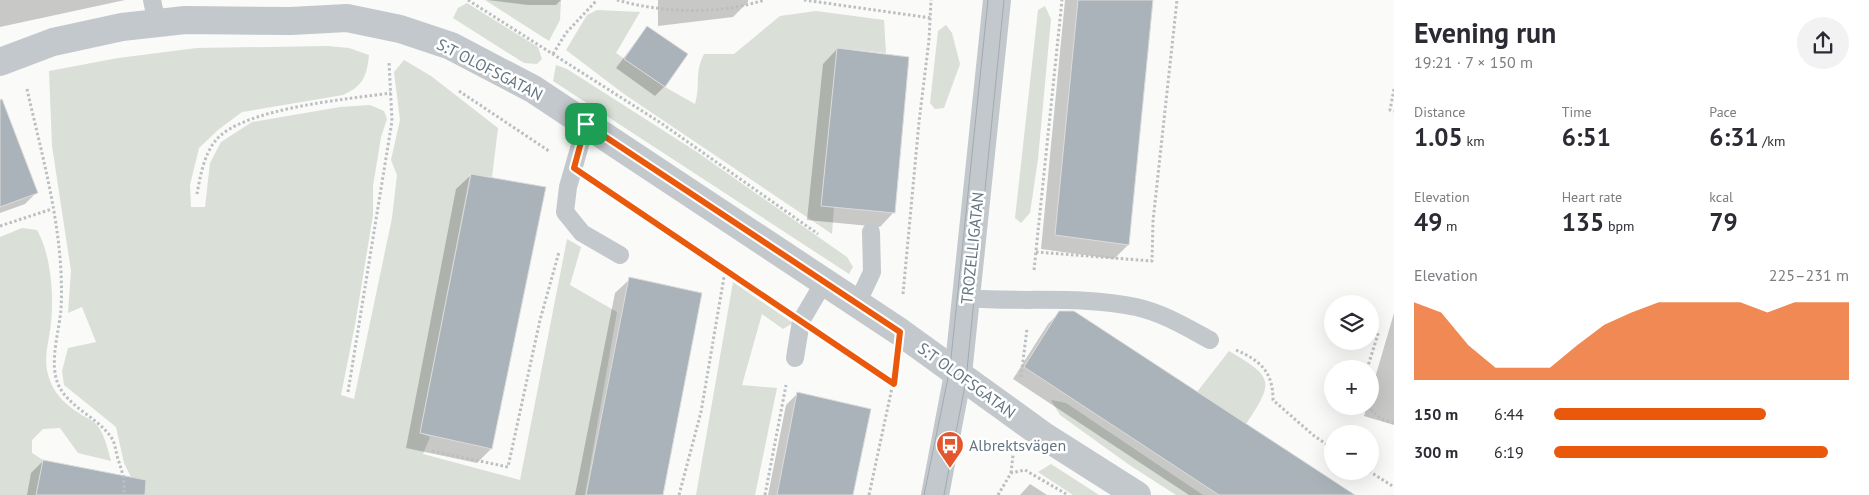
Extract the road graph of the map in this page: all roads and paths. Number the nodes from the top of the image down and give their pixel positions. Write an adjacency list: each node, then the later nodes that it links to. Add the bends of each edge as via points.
1 (468, 0): 13 (path)
2 (597, 0): 13 (path, via 566,33)
3 (617, 0): 4 (path, via 666,8 711,10 746,6)
4 (764, 0)
5 (804, 0): 12 (path)
6 (932, 0): 12 (path)
7 (997, 0): 35 (street, TROZELLIGATAN)
8 (1062, 0): 29 (path)
9 (1177, 0): 29 (path, via 1153,222 1152,261)
10 (360, 10): 11 (street, S:T OLOFSGATAN, via 347,18 291,21 185,20); 21 (street, S:T OLOFSGATAN, via 400,29 451,46 533,89)
11 (154, 12): 15 (street, S:T OLOFSGATAN, via 122,28 53,42)
12 (931, 18): 34 (path)
13 (553, 54): 28 (path, via 661,124)
14 (389, 60): 19 (path)
15 (0, 62)
16 (26, 84): 24 (path)
17 (456, 89): 22 (path)
18 (1394, 89): 20 (path, via 1390,110)
19 (391, 94): 23 (path, via 318,104 244,121 216,140 202,168); 44 (path, via 392,121 382,194)
20 (1394, 111)
21 (586, 124): 22 (lane); 33 (street, S:T OLOFSGATAN)
22 (574, 168): 25 (lane, via 565,212); 31 (path)
23 (197, 194)
24 (52, 209): 26 (path); 53 (path, via 61,265 60,318 53,362 58,384 70,400 94,418 112,438 126,485)
25 (569, 217): 30 (lane, via 582,233); 49 (path, via 540,320 508,467)
26 (0, 226)
27 (871, 232): 32 (lane)
28 (823, 238)
29 (1036, 252): 36 (path)
30 (620, 255)
31 (725, 271): 38 (path); 54 (path, via 700,412)
32 (872, 272): 34 (path); 37 (lane)
33 (824, 282): 37 (street, S:T OLOFSGATAN); 38 (lane)
34 (903, 294): 39 (path)
35 (967, 298): 36 (lane); 42 (street, TROZELLIGATAN)
36 (1032, 298): 40 (lane, via 1082,299 1137,307 1170,318); 46 (path)
37 (857, 304): 39 (street, S:T OLOFSGATAN)
38 (801, 321): 41 (lane); 43 (path)
39 (900, 332): 42 (street, S:T OLOFSGATAN); 43 (path)
40 (1210, 340): 48 (path, via 1241,352 1266,368 1273,384 1274,400)
41 (795, 358): 55 (path)
42 (958, 374): 46 (street, S:T OLOFSGATAN); 57 (street, TROZELLIGATAN)
43 (894, 384): 56 (path)
44 (348, 392)
45 (1377, 415): 47 (path)
46 (1017, 416): 50 (path); 60 (street, S:T OLOFSGATAN)
47 (1394, 423)
48 (1324, 443)
49 (432, 451)
50 (1012, 473): 58 (path); 59 (path, via 1025,470)
51 (1379, 477): 52 (path)
52 (1394, 487)
53 (123, 495)
54 (678, 495)
55 (765, 495)
56 (868, 495)
57 (935, 495)
58 (998, 495)
59 (1068, 495)
60 (1137, 495)

